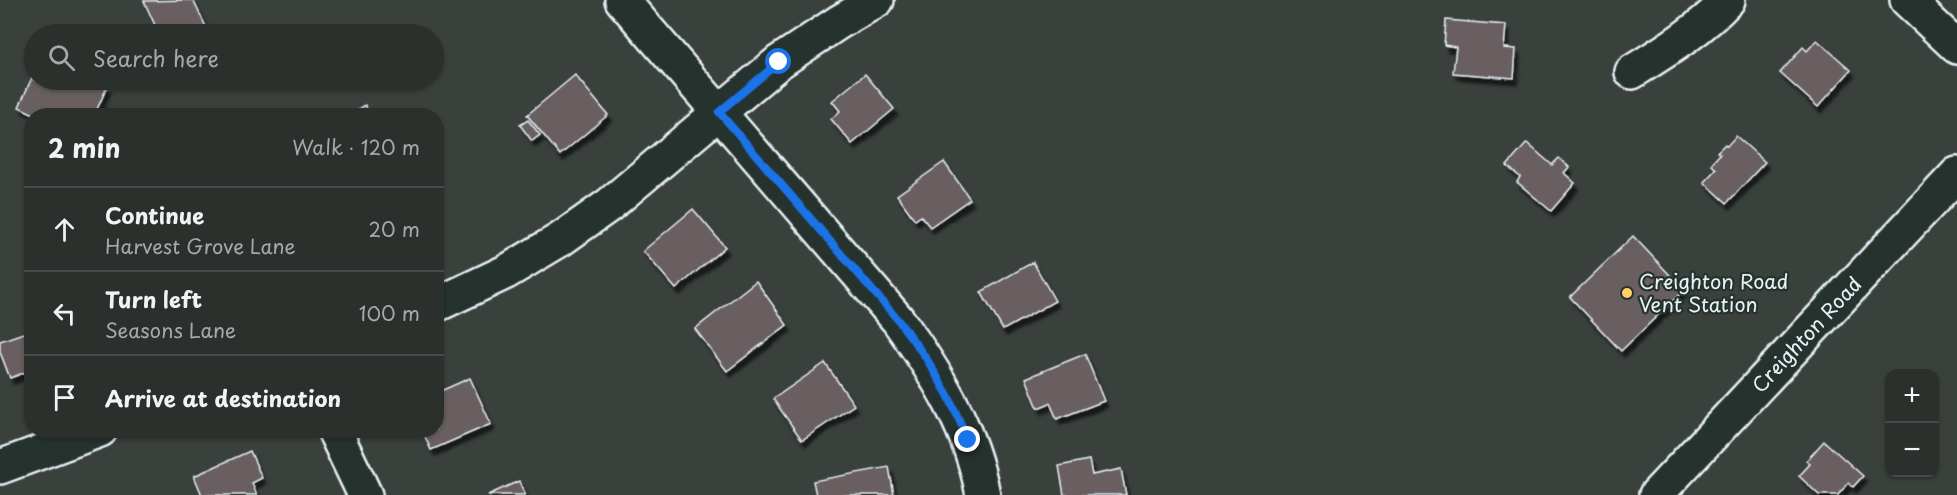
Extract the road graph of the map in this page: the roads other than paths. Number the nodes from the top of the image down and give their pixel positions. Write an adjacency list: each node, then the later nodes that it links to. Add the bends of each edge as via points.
1 (622, 0): 7 (street)
2 (877, 0): 7 (street, via 779,62)
3 (1728, 0): 6 (street, via 1682,41)
4 (1907, 0): 5 (street)
5 (1957, 47)
6 (1632, 72)
7 (719, 112): 9 (street, via 609,205 506,272); 14 (street, via 898,320 926,358 968,440)
8 (1957, 174): 15 (street, Creighton Road)
9 (444, 301)
10 (78, 438): 12 (street)
11 (338, 438): 13 (street)
12 (0, 467)
13 (365, 495)
14 (983, 495)
15 (1656, 495)

